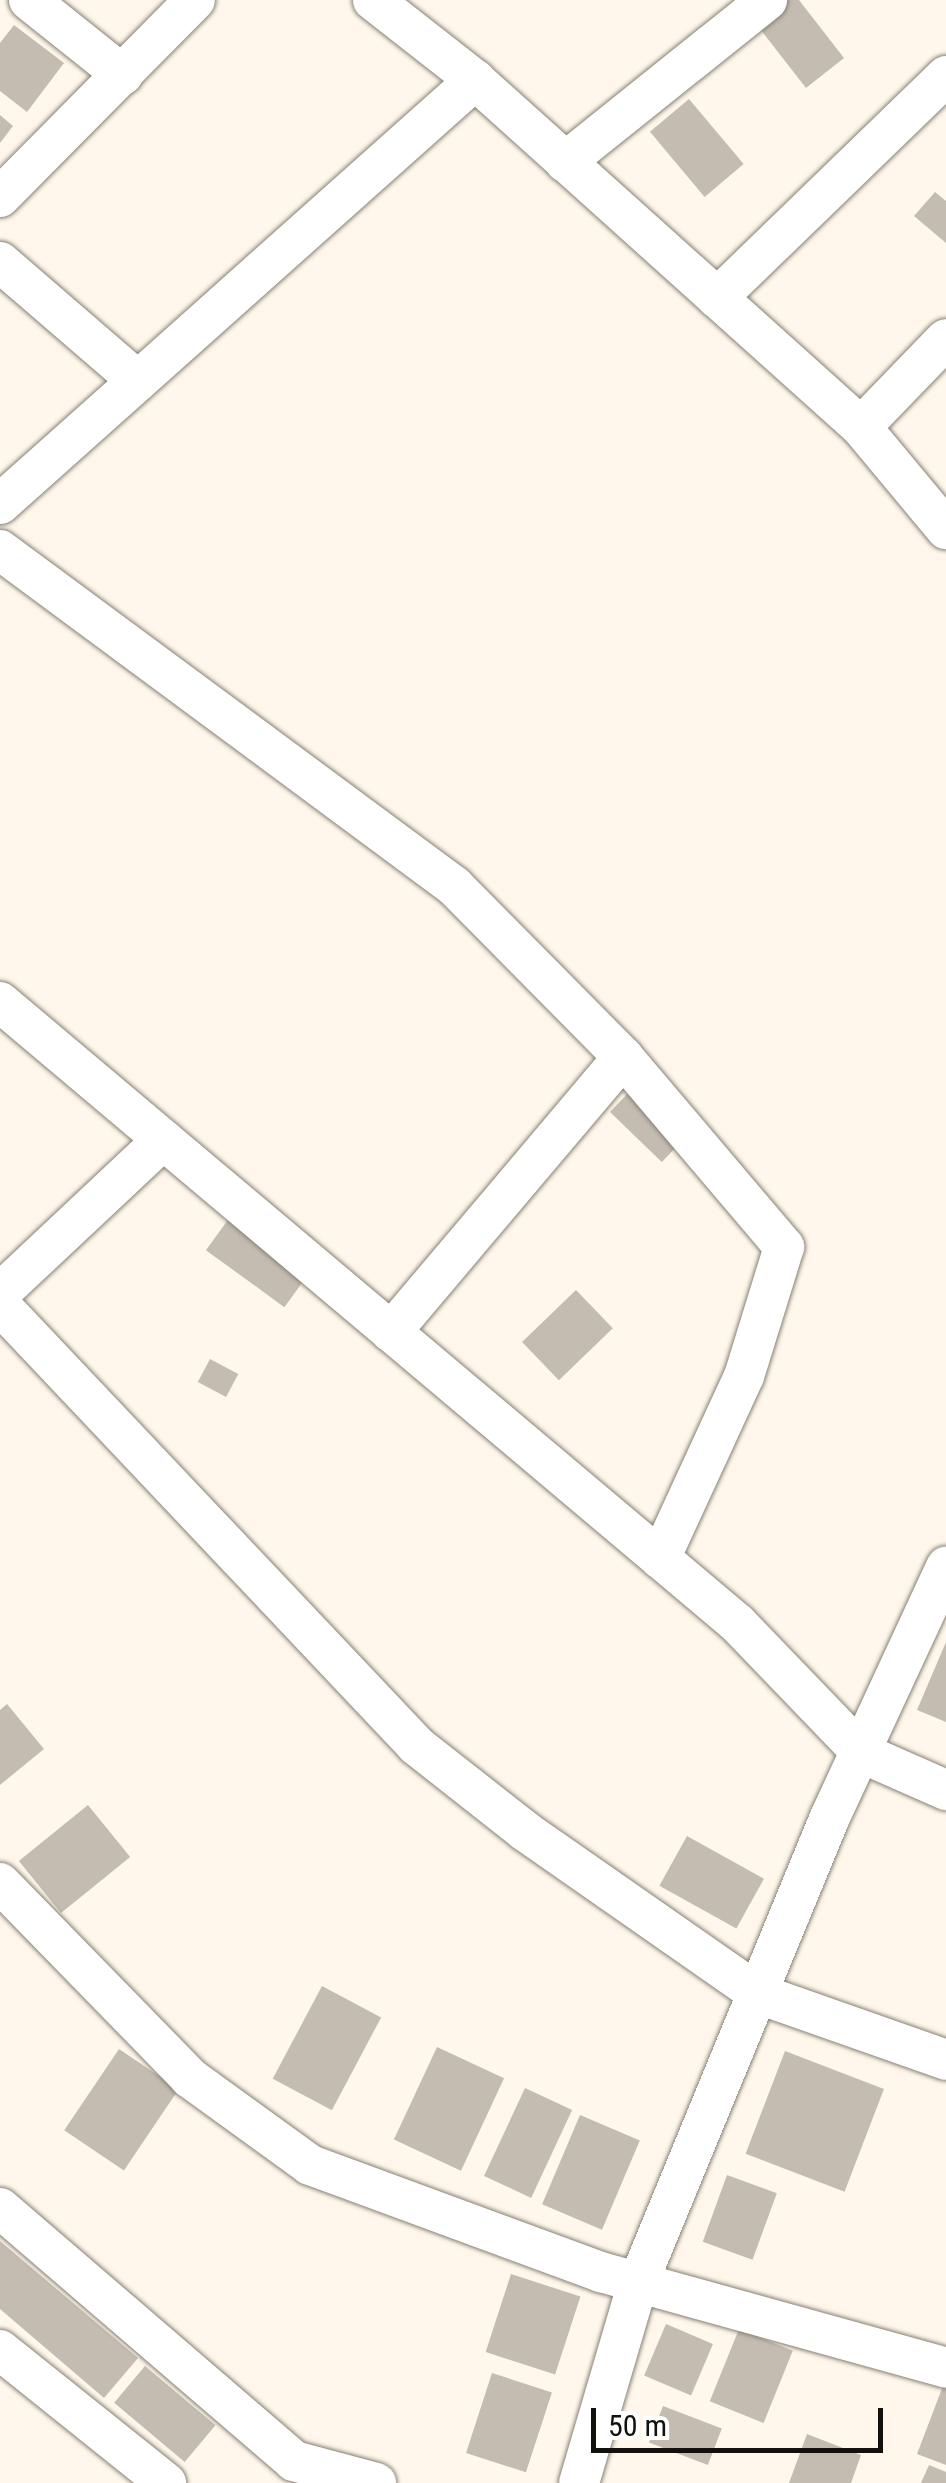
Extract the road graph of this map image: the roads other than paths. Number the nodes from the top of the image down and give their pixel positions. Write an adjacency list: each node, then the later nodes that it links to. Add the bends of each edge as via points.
1 (30, 0): 5 (street)
2 (195, 0): 5 (street)
3 (373, 0): 7 (street)
4 (767, 0): 8 (street)
5 (123, 75): 9 (street)
6 (946, 76): 11 (street)
7 (475, 80): 8 (street); 13 (street)
8 (565, 162): 11 (street)
9 (0, 198)
10 (0, 262): 13 (street)
11 (717, 298): 14 (street)
12 (946, 339): 14 (street)
13 (138, 381): 15 (street)
14 (861, 427): 16 (street)
15 (0, 504)
16 (946, 529)
17 (6, 566): 19 (street, via 454,886)
18 (0, 1002): 20 (street)
19 (623, 1057): 23 (street); 24 (street, via 784,1247 744,1376)
20 (163, 1140): 21 (street); 23 (street)
21 (0, 1294)
22 (0, 1305): 29 (street, via 417,1746 525,1831)
23 (390, 1332): 24 (street)
24 (660, 1559): 26 (street, via 736,1623)
25 (946, 1568): 26 (street)
26 (862, 1753): 27 (street); 29 (street)
27 (946, 1790)
28 (0, 1884): 32 (street, via 190,2078 310,2165)
29 (759, 1994): 30 (street); 32 (street)
30 (946, 2060)
31 (0, 2208): 36 (street, via 294,2461)
32 (638, 2283): 34 (street); 37 (street)
33 (0, 2350): 35 (street)
34 (946, 2368)
35 (166, 2483)
36 (376, 2483)
37 (579, 2483)

